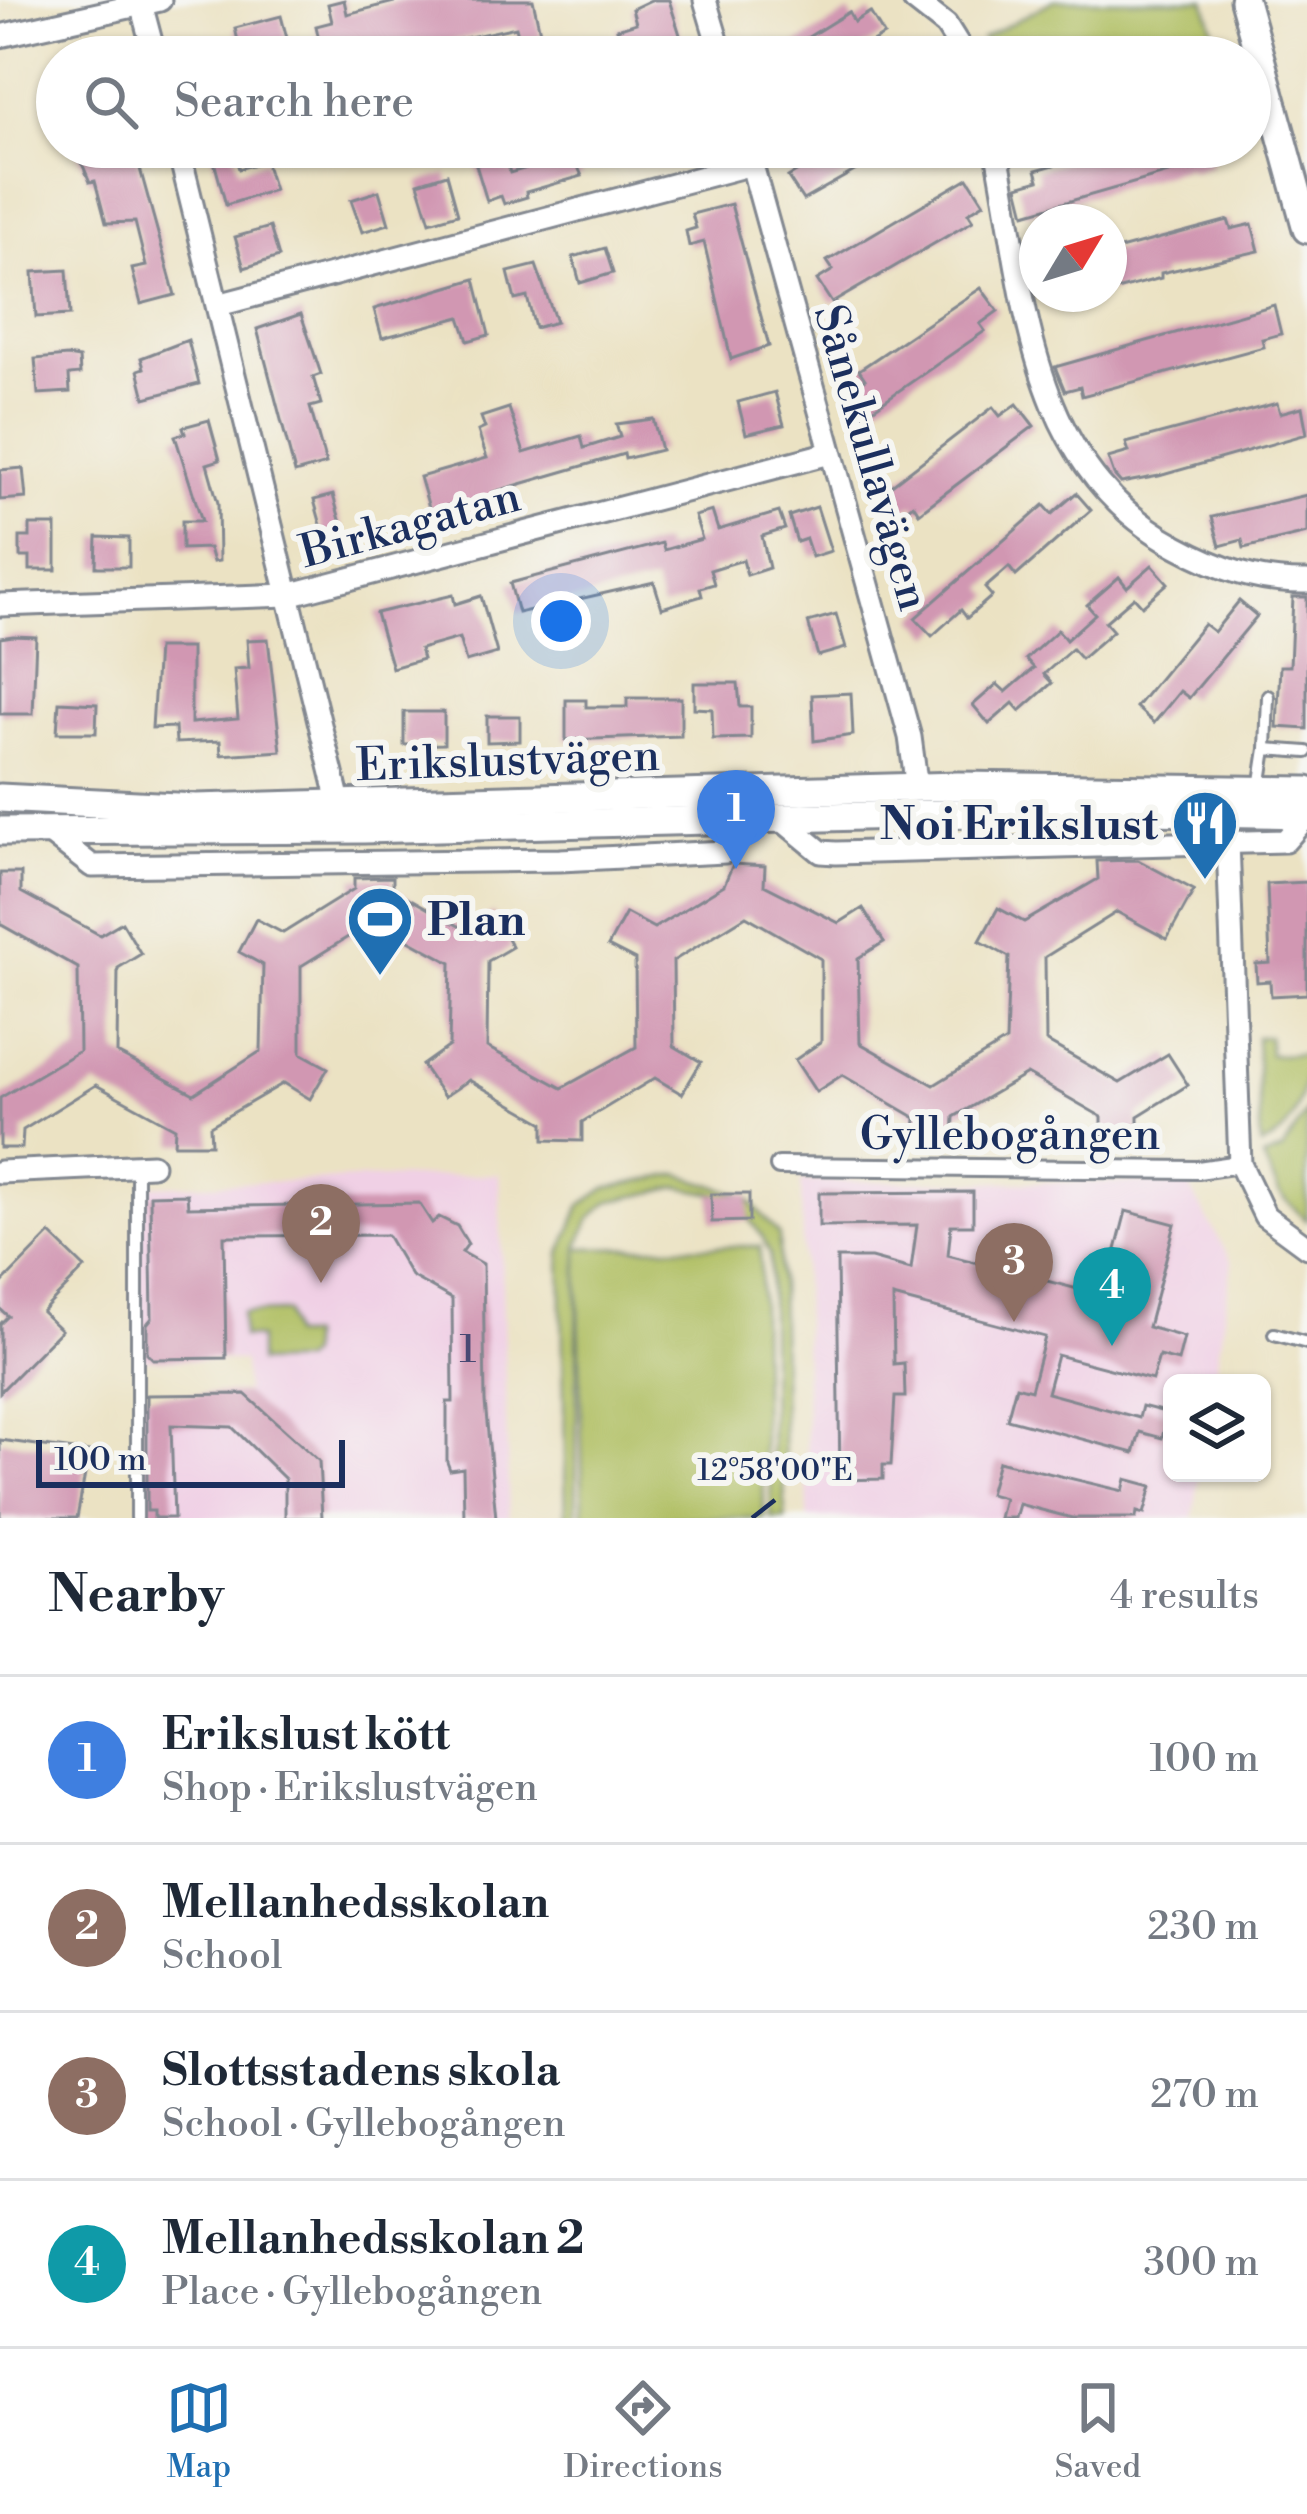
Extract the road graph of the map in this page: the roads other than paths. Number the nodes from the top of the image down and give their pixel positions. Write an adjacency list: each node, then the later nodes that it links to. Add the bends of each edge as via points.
1 (705, 0): 7 (street)
2 (914, 0): 8 (street)
3 (1244, 0): 9 (street)
4 (147, 1): 5 (street); 6 (street)
5 (0, 36)
6 (152, 36)
7 (716, 36)
8 (953, 36)
9 (1254, 36)
10 (1271, 98): 15 (street)
11 (183, 168): 16 (street)
12 (704, 168): 16 (street)
13 (753, 168): 17 (street, Sånekullavägen)
14 (1000, 168): 18 (street, via 1037,369 1079,458 1122,508 1180,548 1220,569)
15 (1307, 229)
16 (218, 305): 19 (street)
17 (830, 453): 19 (street, Birkagatan); 25 (street, Sånekullavägen, via 910,736)
18 (1307, 582)
19 (289, 595): 20 (street, Birkagatan); 28 (street)
20 (0, 605)
21 (1268, 696): 22 (lane)
22 (1266, 749): 23 (lane); 24 (lane)
23 (1307, 752)
24 (1260, 788): 25 (street, Erikslustvägen); 26 (street, Erikslustvägen)
25 (917, 789): 28 (street, Erikslustvägen)
26 (1307, 791)
27 (0, 798): 28 (street, Erikslustvägen)
28 (340, 806)
29 (1307, 815): 30 (street, Erikslustvägen, via 1151,810); 32 (street, Erikslustvägen, via 1285,841)
30 (781, 819): 31 (street, Erikslustvägen); 32 (street, Erikslustvägen, via 820,852 836,853)
31 (0, 832)
32 (1228, 842): 33 (street)
33 (1240, 1164): 35 (street, Gyllebogången, via 1198,1171); 37 (street, via 1264,1216)
34 (144, 1166): 36 (street); 40 (lane)
35 (779, 1166)
36 (0, 1172)
37 (1307, 1247)
38 (1274, 1334): 39 (lane)
39 (1307, 1343)
40 (137, 1518)

